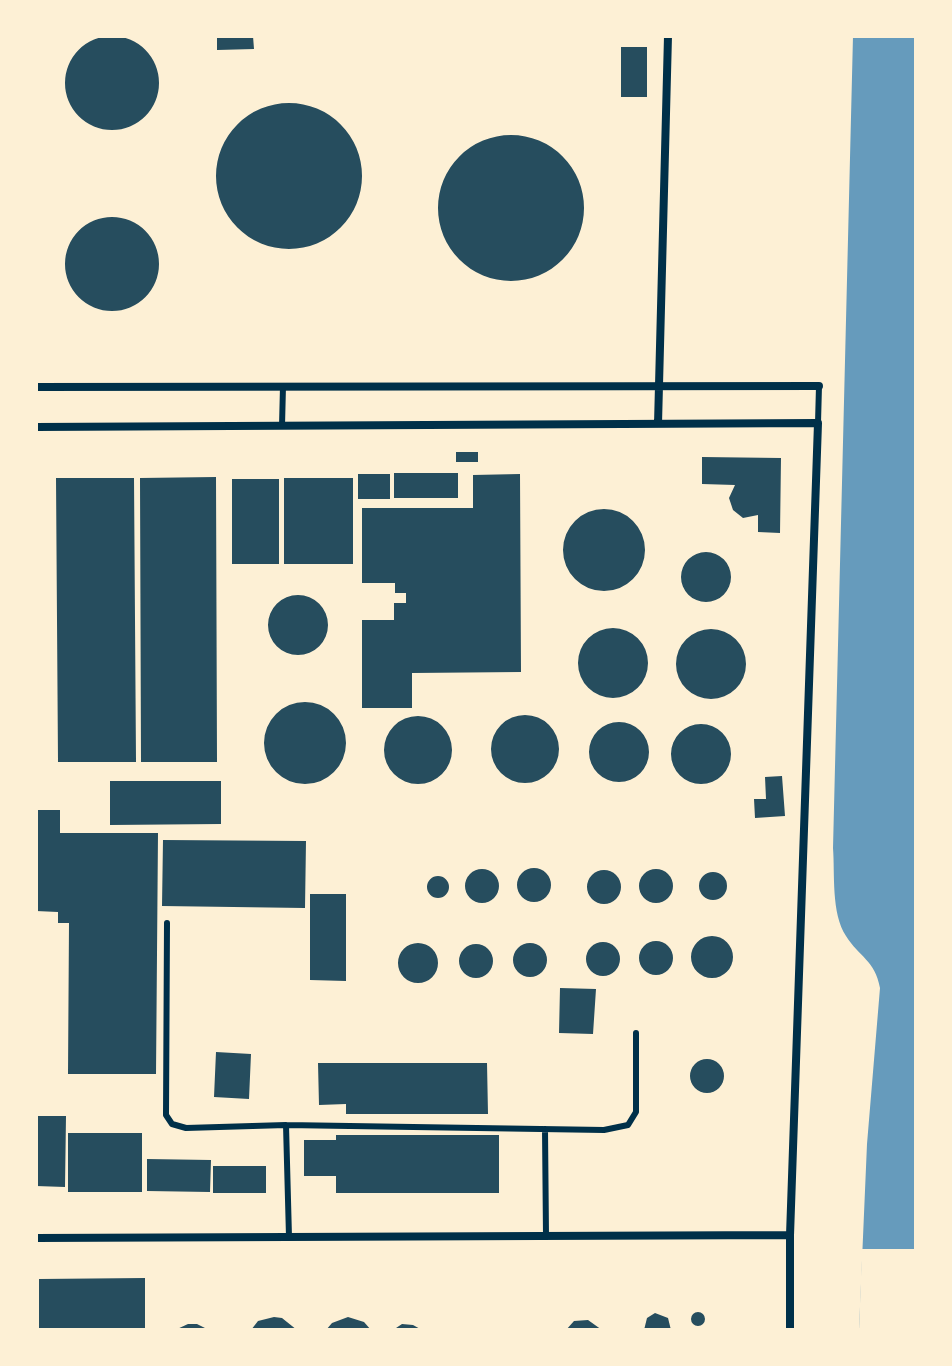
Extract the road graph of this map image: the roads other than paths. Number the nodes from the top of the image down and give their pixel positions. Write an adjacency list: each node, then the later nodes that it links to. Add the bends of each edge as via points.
1 (668, 36): 2 (street)
2 (658, 384): 3 (street); 4 (street); 7 (street)
3 (283, 386): 5 (street); 8 (lane)
4 (819, 386): 6 (lane)
5 (36, 387)
6 (818, 423): 7 (street); 14 (street)
7 (658, 424): 8 (street)
8 (282, 426): 9 (street)
9 (36, 427)
10 (167, 923): 12 (lane, via 166,1115 172,1124 186,1128)
11 (636, 1033): 13 (lane, via 636,1112 628,1125)
12 (286, 1125): 13 (lane); 16 (lane)
13 (545, 1129): 15 (lane)
14 (790, 1235): 15 (street); 18 (street)
15 (546, 1236): 16 (street)
16 (289, 1237): 17 (street)
17 (36, 1238)
18 (790, 1330)

